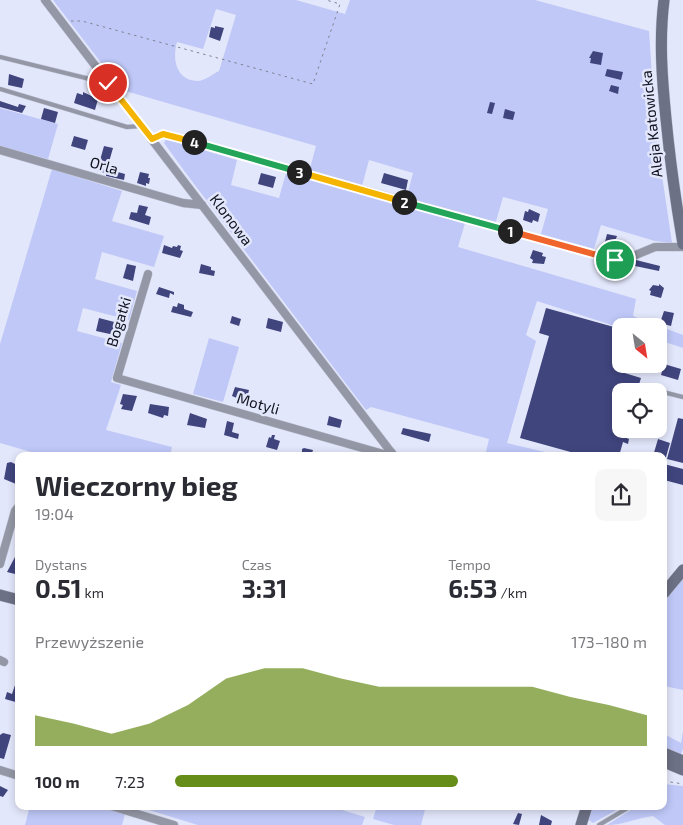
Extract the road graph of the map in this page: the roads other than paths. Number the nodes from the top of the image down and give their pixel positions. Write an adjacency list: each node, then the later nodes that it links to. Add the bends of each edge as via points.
1 (45, 0): 4 (street, Klonowa)
2 (664, 0): 10 (street, Aleja Katowicka, via 662,74)
3 (0, 57): 4 (lane)
4 (108, 83): 6 (street, Klonowa)
5 (0, 89): 6 (lane, via 127,127)
6 (141, 126): 7 (street, Klonowa)
7 (152, 139): 9 (street, Klonowa); 10 (street, via 163,134 615,260 655,247)
8 (0, 150): 9 (street, Orla, via 183,203)
9 (202, 205): 16 (street, Klonowa)
10 (683, 246)
11 (148, 274): 12 (street, Bogatki)
12 (116, 378): 15 (street, Motyli)
13 (667, 393): 14 (lane)
14 (683, 397)
15 (375, 452)
16 (391, 452)
17 (15, 511): 18 (street)
18 (0, 564)
19 (683, 570): 20 (street)
20 (667, 589)
21 (0, 595): 22 (street)
22 (15, 599)
23 (667, 754): 24 (street)
24 (683, 761)
25 (667, 763): 27 (street)
26 (0, 770): 28 (street)
27 (683, 770)
28 (15, 775)
29 (124, 810): 33 (street)
30 (586, 810): 32 (street)
31 (624, 810): 34 (lane)
32 (583, 824)
33 (174, 825)
34 (599, 825)

